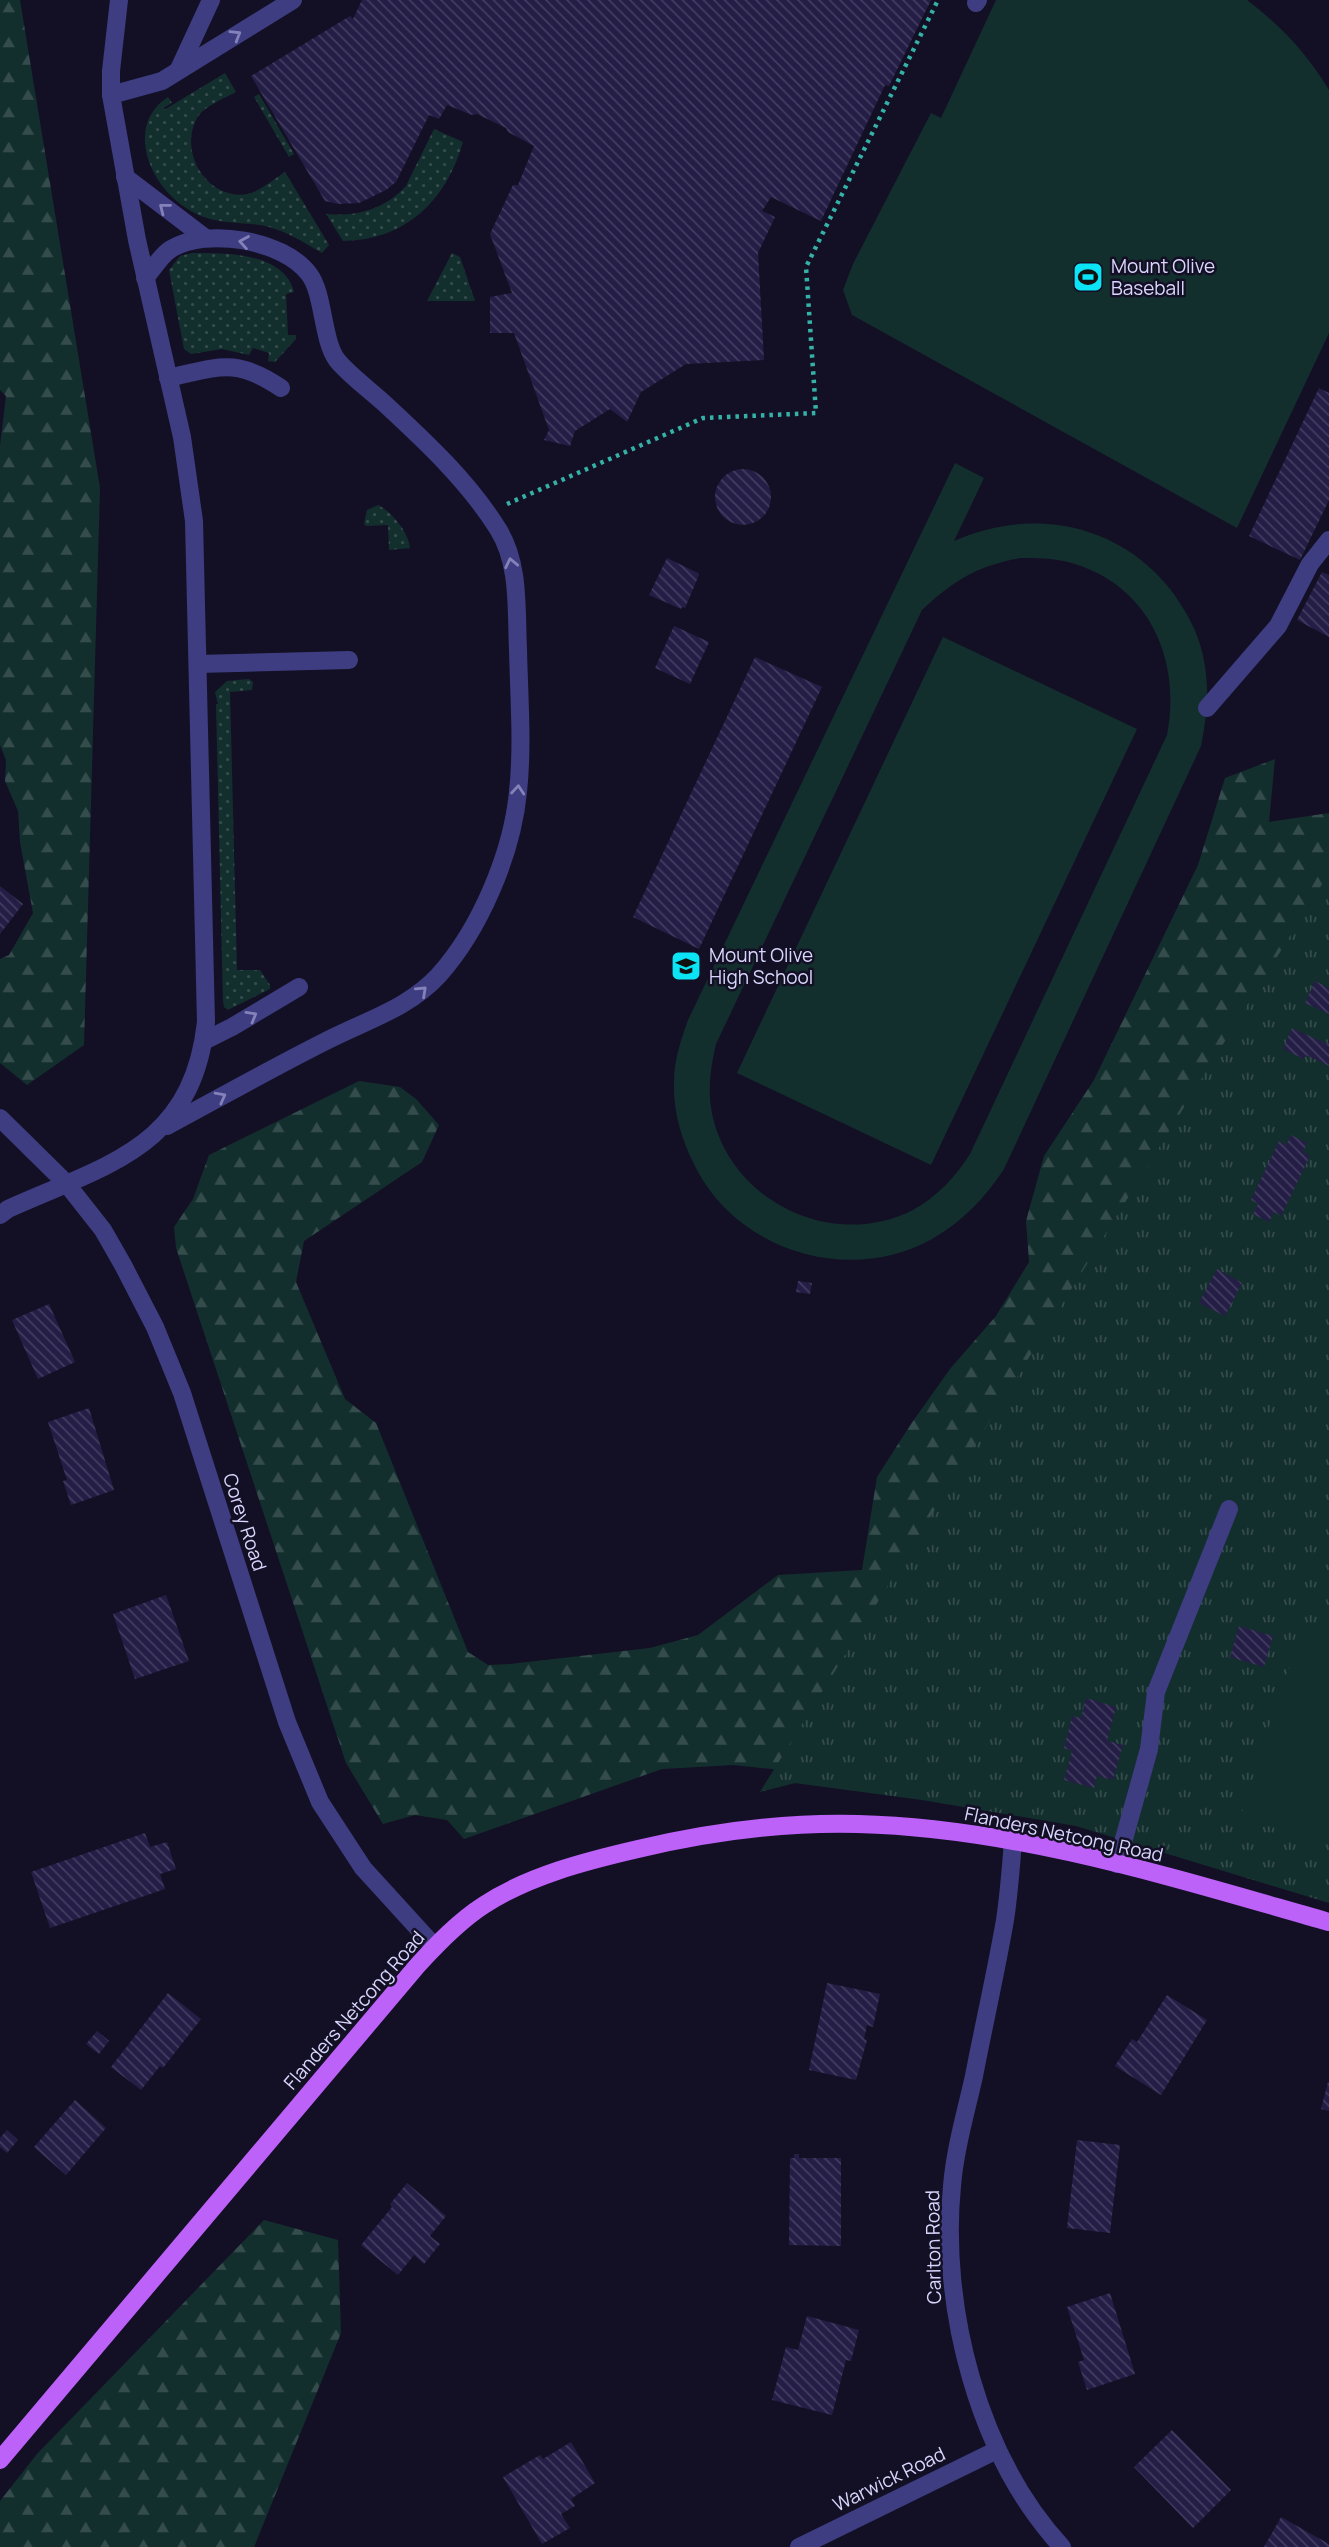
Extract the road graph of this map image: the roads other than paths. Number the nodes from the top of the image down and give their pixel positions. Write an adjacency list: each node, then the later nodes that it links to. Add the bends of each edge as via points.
1 (119, 0): 5 (street)
2 (211, 0): 4 (street)
3 (293, 0): 4 (street, one-way to 3)
4 (178, 69): 5 (street, via 162,81)
5 (111, 95): 6 (street)
6 (125, 177): 7 (street, one-way to 6); 8 (street)
7 (204, 237): 8 (street, via 170,249); 18 (street, one-way to 7, via 329,1039 415,999 439,975 477,920 507,845 520,757 513,566 508,547 436,451 336,358 311,275 283,253 262,245)
8 (145, 278): 9 (street)
9 (168, 378): 10 (street, via 234,367); 13 (street, via 194,521)
10 (281, 388)
11 (1329, 540): 14 (street, via 1310,564 1278,625)
12 (349, 660): 13 (street)
13 (198, 664): 16 (street)
14 (1208, 708)
15 (299, 987): 16 (street, one-way to 15)
16 (204, 1041): 18 (street, via 191,1085)
17 (0, 1118): 19 (street, Corey Road)
18 (161, 1129): 19 (street, via 113,1163)
19 (66, 1183): 20 (street); 25 (street, Corey Road, via 103,1230 169,1359 287,1722 320,1802 363,1868)
20 (0, 1215)
21 (1229, 1510): 23 (street, via 1156,1692 1149,1749)
22 (1013, 1841): 23 (main road, Flanders Netcong Road); 25 (main road, Flanders Netcong Road, via 965,1832 857,1824 714,1833 625,1852 524,1885 482,1906); 26 (street, Carlton Road, via 1005,1919 952,2185 950,2227 957,2322 973,2388)
23 (1117, 1864): 24 (main road, Flanders Netcong Road)
24 (1329, 1922)
25 (435, 1947): 27 (main road, Flanders Netcong Road)
26 (997, 2450): 28 (street, Warwick Road); 29 (street, Carlton Road)
27 (0, 2460)
28 (799, 2547)
29 (1062, 2547)

